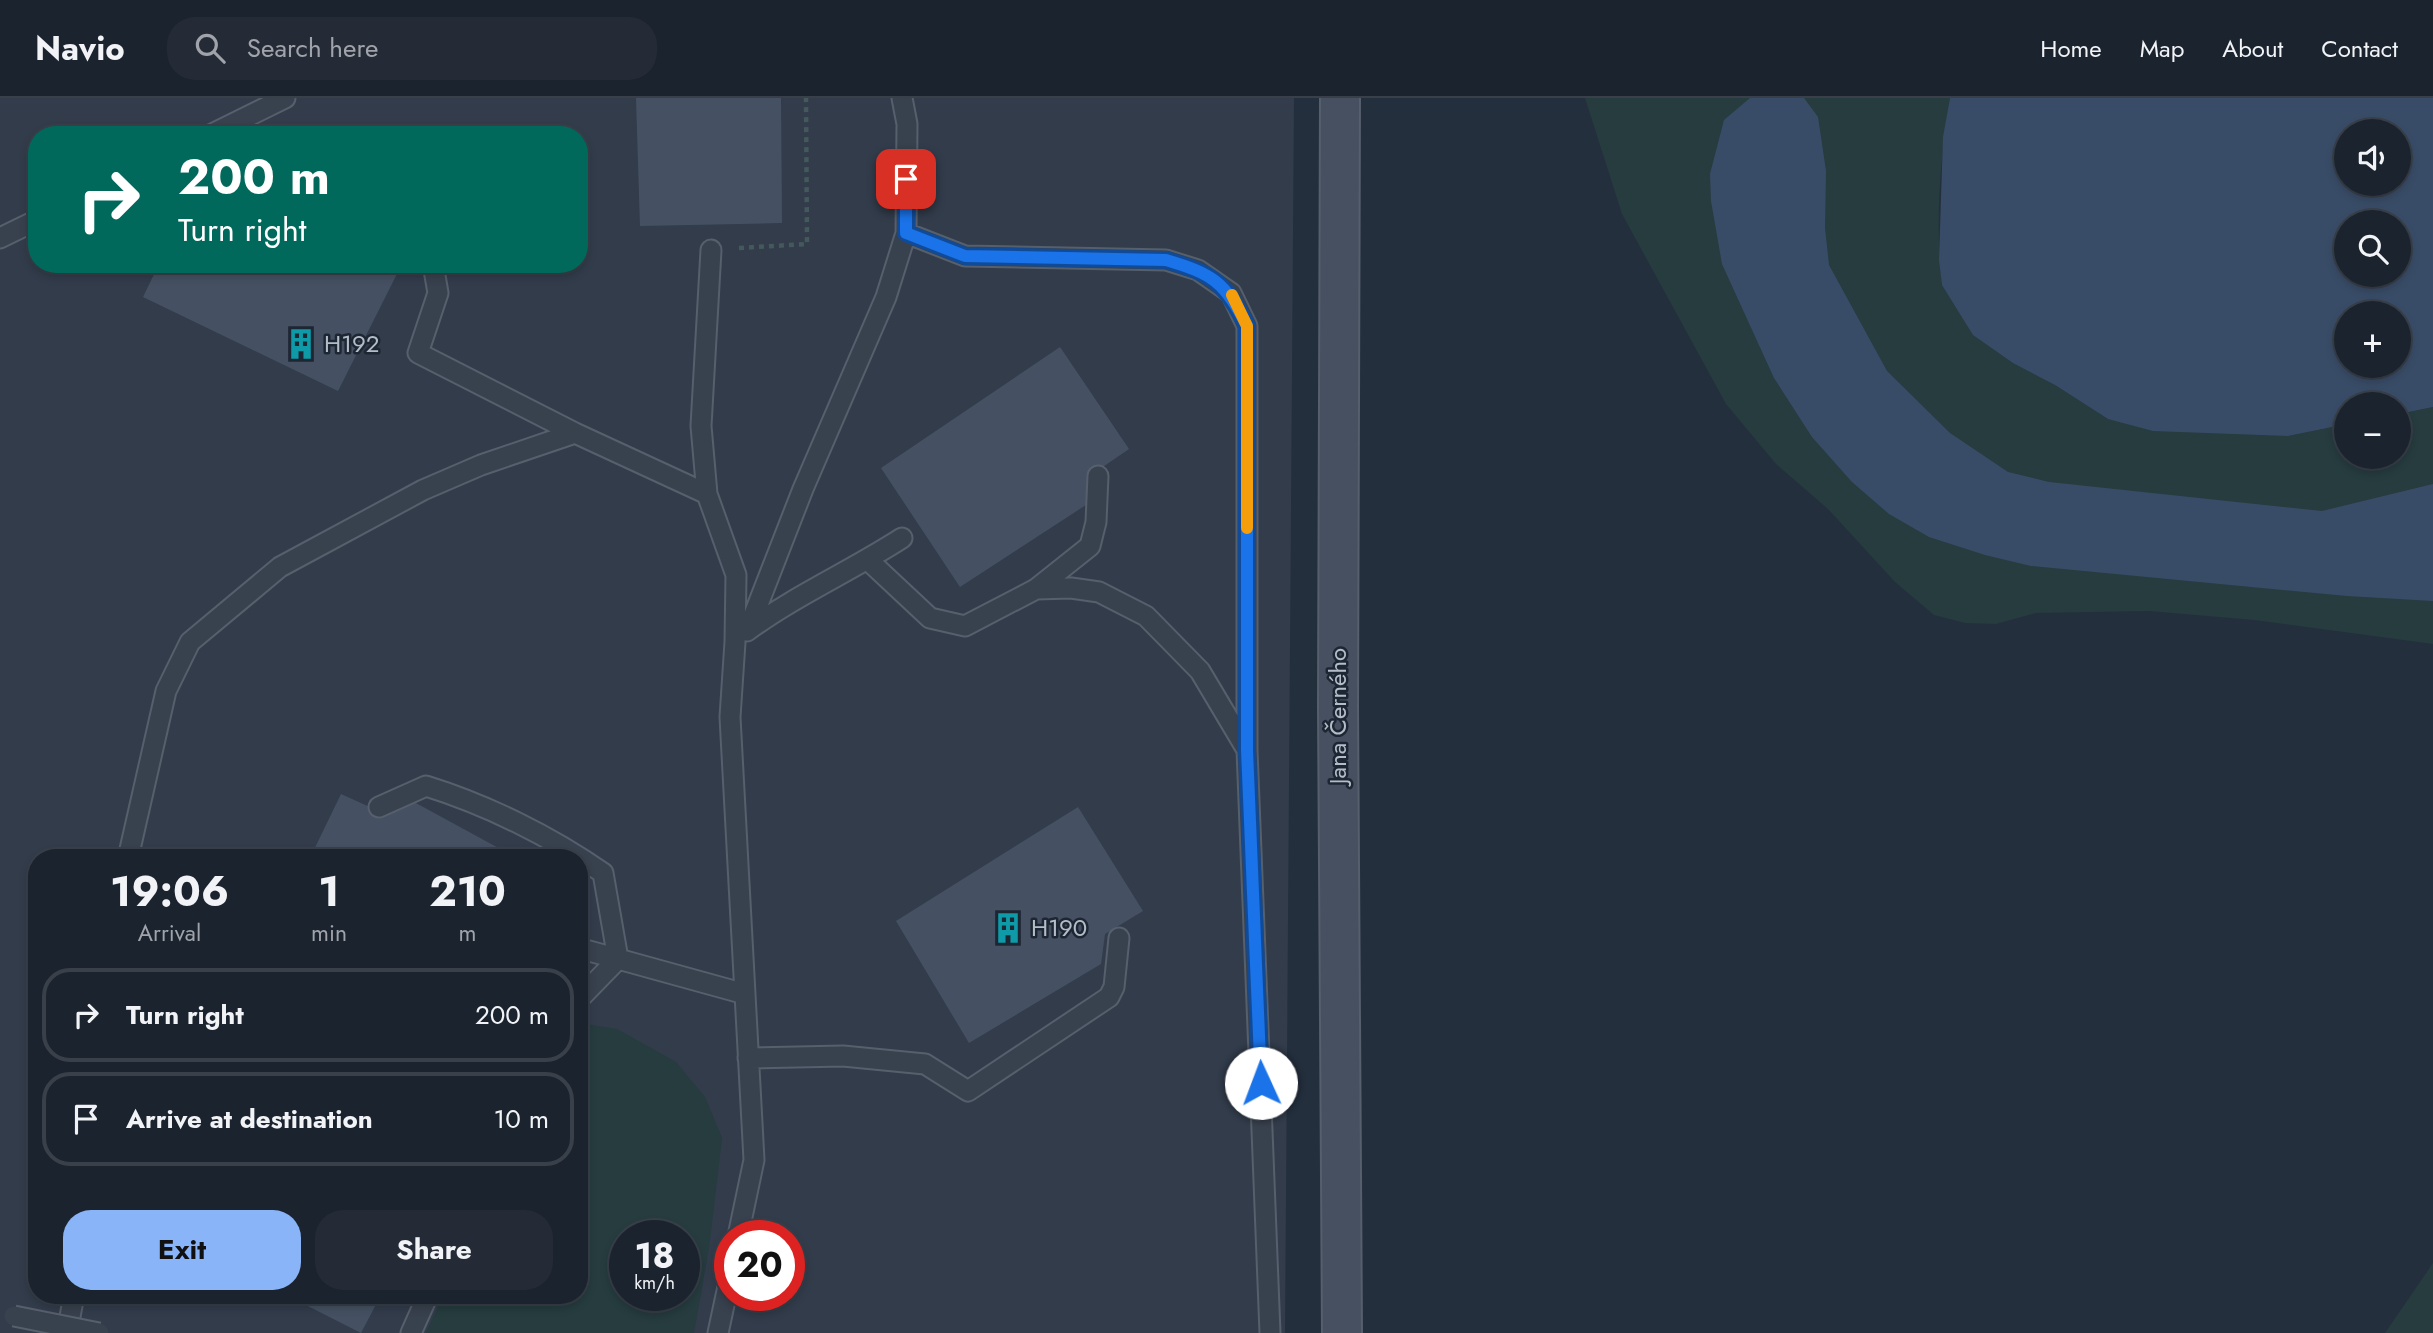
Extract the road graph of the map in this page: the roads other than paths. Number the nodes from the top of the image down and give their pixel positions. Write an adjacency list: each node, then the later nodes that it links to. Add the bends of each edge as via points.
1 (285, 98): 4 (lane)
2 (902, 98): 6 (lane, via 907,124)
3 (1340, 98): 38 (street, Jana Černého)
4 (228, 126)
5 (28, 224): 7 (lane)
6 (906, 233): 16 (lane, via 886,297); 17 (lane, via 965,256 1166,260 1198,270 1231,293 1247,326)
7 (0, 238)
8 (710, 250): 12 (lane, via 701,426)
9 (435, 273): 10 (lane, via 438,292 418,353)
10 (575, 433): 12 (lane); 19 (lane, via 481,465 423,491 280,567 190,642 166,691)
11 (1098, 476): 15 (lane, via 1090,546)
12 (707, 494): 16 (lane, via 736,575)
13 (902, 538): 14 (lane)
14 (868, 561): 15 (lane, via 930,618 965,626); 16 (lane, via 795,598)
15 (1037, 589): 17 (lane, via 1099,592 1146,616 1200,671)
16 (742, 636): 26 (lane, via 730,717)
17 (1247, 750): 37 (lane)
18 (379, 807): 20 (lane, via 426,786 457,796)
19 (130, 849)
20 (566, 849)
21 (588, 863): 24 (lane, via 603,873)
22 (1119, 938): 27 (lane, via 1109,997 968,1091 925,1064 843,1056)
23 (588, 951): 24 (lane)
24 (618, 959): 25 (lane); 26 (lane)
25 (588, 990)
26 (745, 994): 27 (lane)
27 (748, 1058): 28 (lane, via 754,1160)
28 (741, 1220)
29 (72, 1304): 33 (lane)
30 (424, 1304): 35 (lane)
31 (723, 1311): 36 (lane)
32 (7, 1314): 34 (lane, bridge)
33 (67, 1333)
34 (99, 1333)
35 (411, 1333)
36 (718, 1333)
37 (1270, 1333)
38 (1342, 1333)

